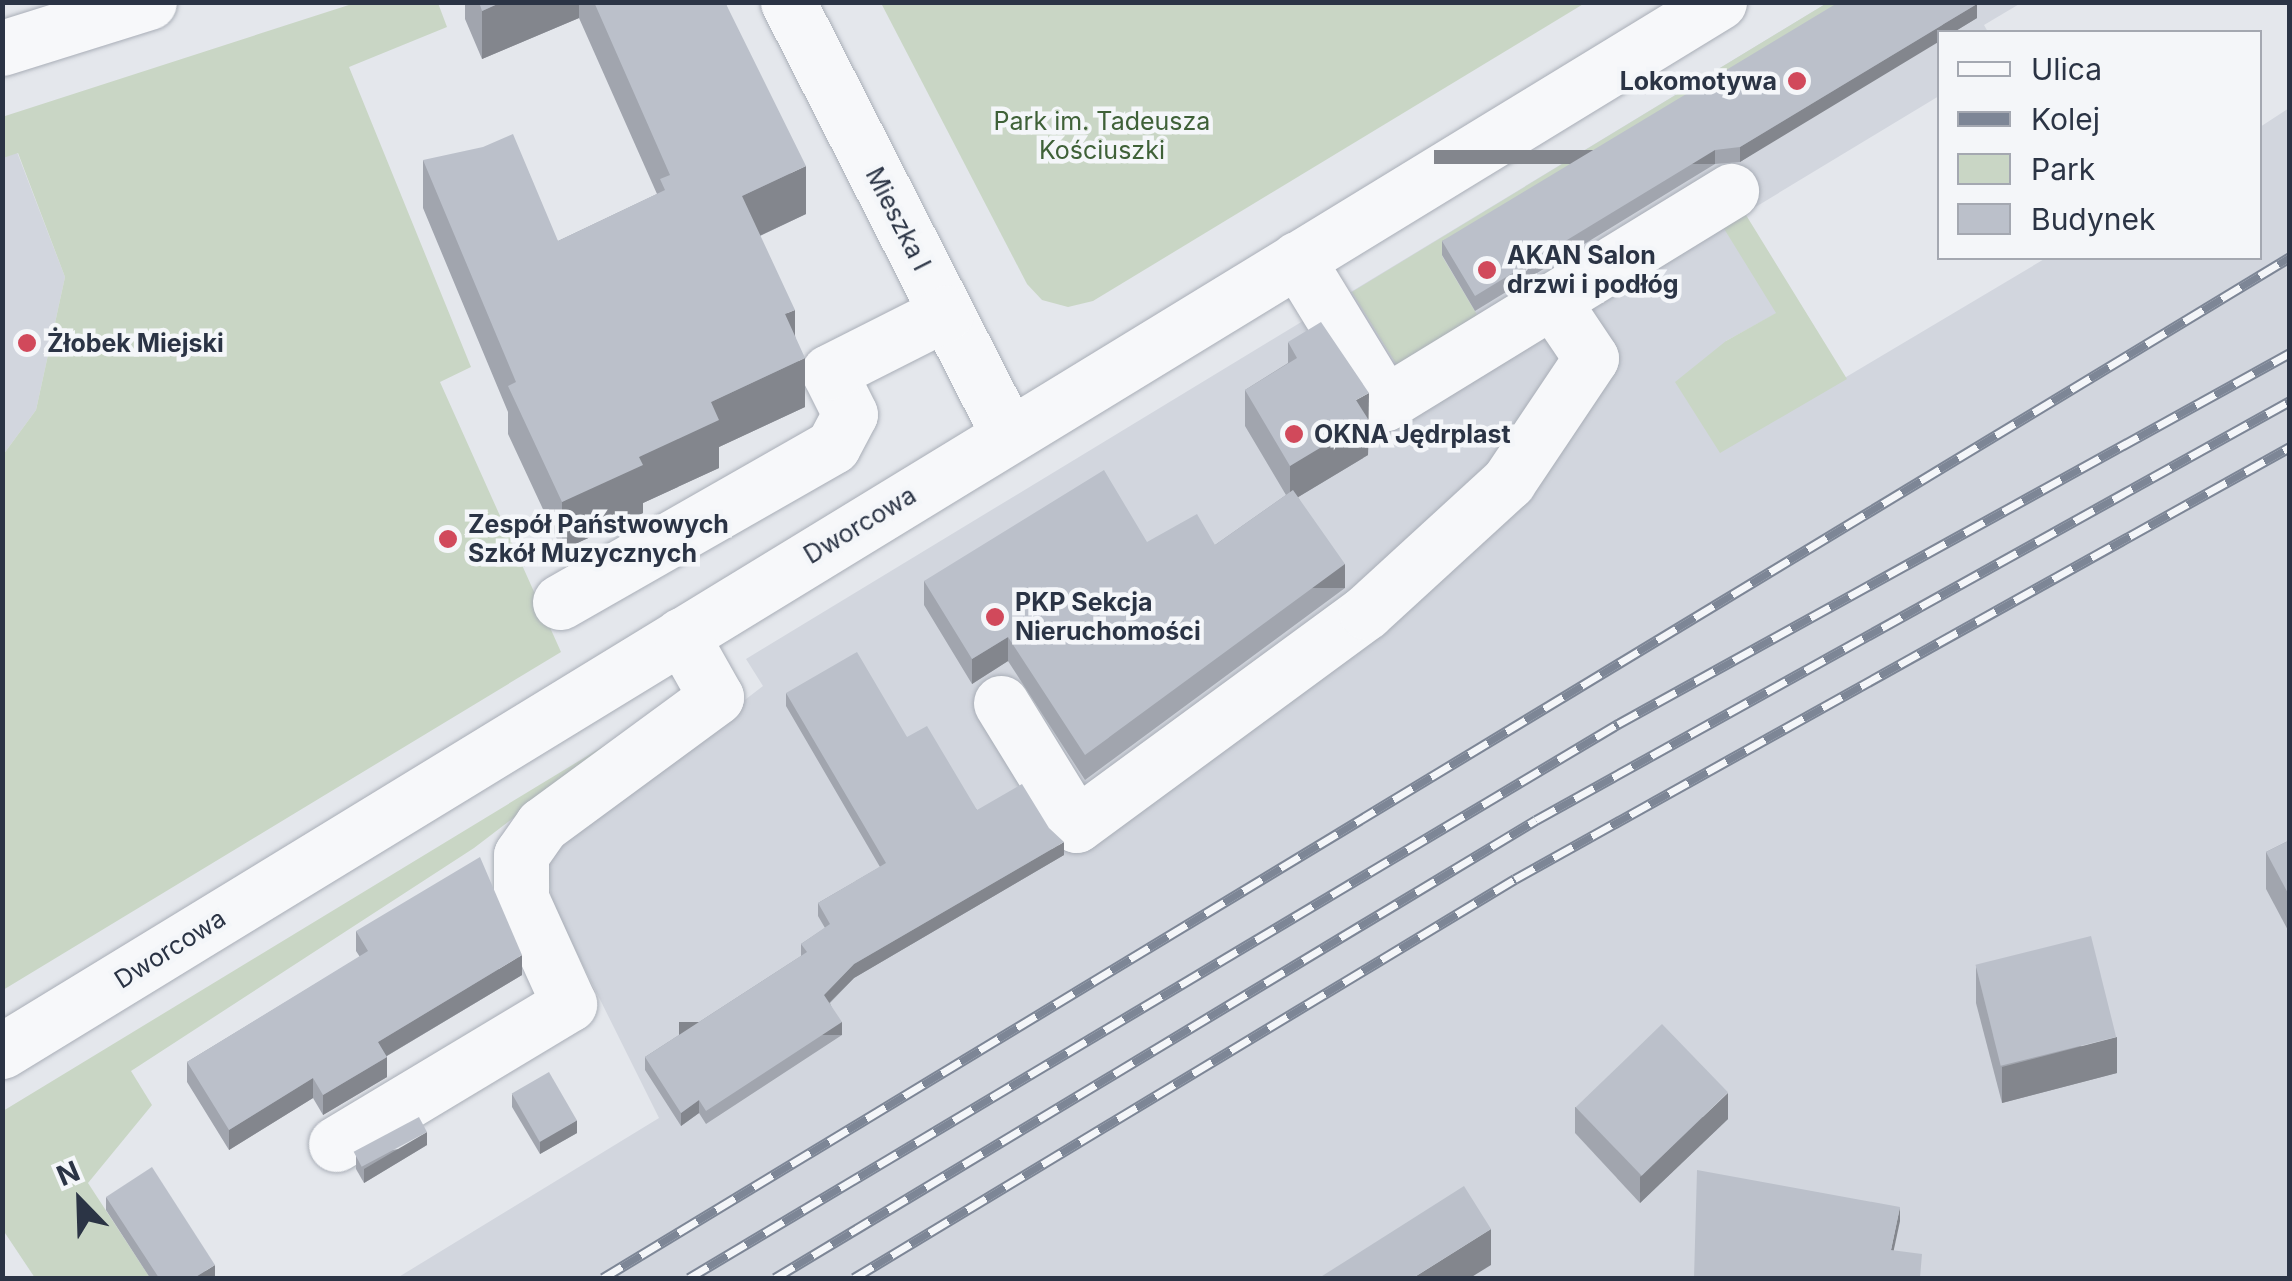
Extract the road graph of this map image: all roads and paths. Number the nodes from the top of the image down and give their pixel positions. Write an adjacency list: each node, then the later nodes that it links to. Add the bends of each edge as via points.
1 (149, 2): 4 (street)
2 (788, 2): 8 (street, Mieszka I)
3 (1719, 2): 6 (street, Dworcowa)
4 (2, 48)
5 (1731, 191): 7 (street)
6 (1297, 259): 7 (street, via 1386,402); 9 (street, Dworcowa)
7 (1552, 300): 12 (street, via 1591,358 1508,482 1366,612 1076,825)
8 (946, 313): 9 (street, Mieszka I); 10 (street, via 829,372 850,414 832,446)
9 (1008, 434): 11 (street, Dworcowa)
10 (560, 602)
11 (681, 635): 13 (street, Dworcowa); 14 (street, via 716,698 542,826 521,855 521,898 569,1004)
12 (1001, 703)
13 (2, 1051)
14 (336, 1144)

